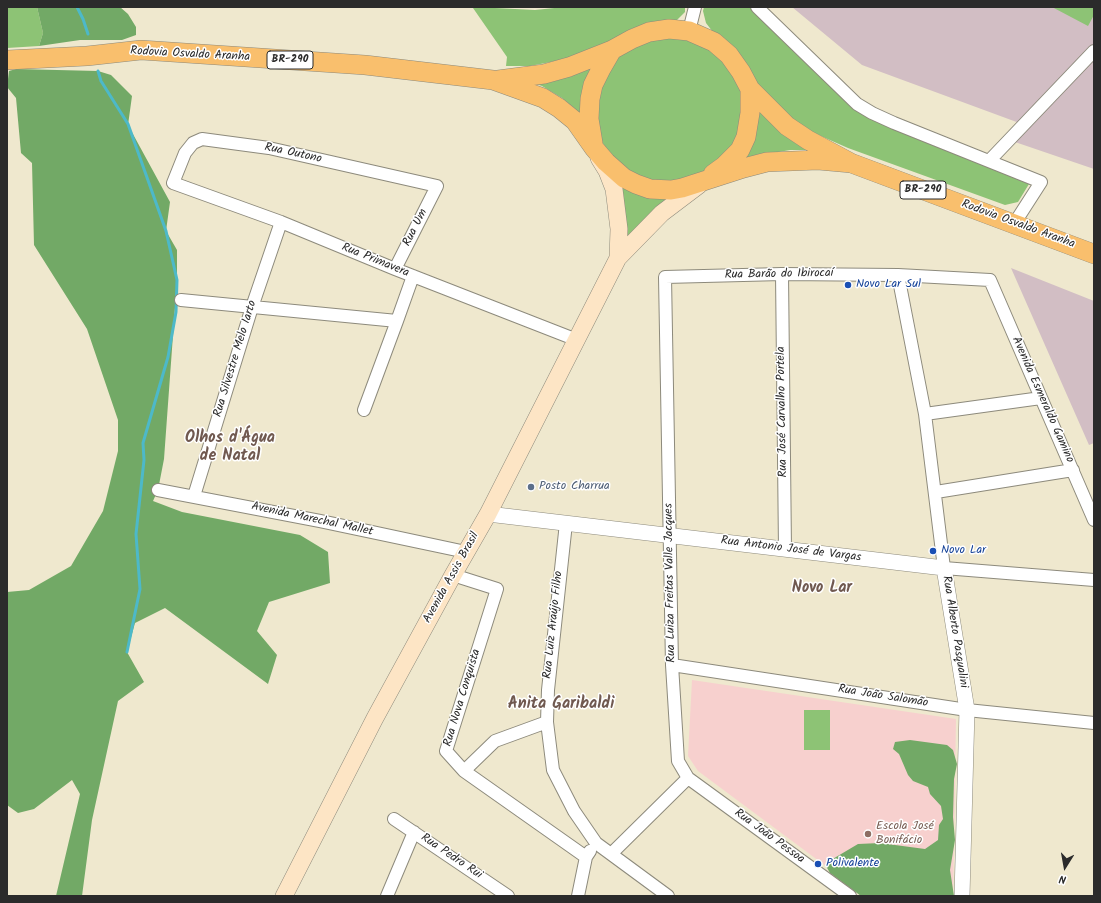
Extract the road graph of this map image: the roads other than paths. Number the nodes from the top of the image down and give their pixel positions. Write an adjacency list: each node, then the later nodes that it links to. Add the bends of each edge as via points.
1 (695, 7): 3 (street)
2 (757, 7): 10 (street, via 858,104 894,124)
3 (689, 31): 4 (highway, BR-290, via 670,29 648,32); 8 (highway, BR-290, via 714,42 729,55)
4 (612, 50): 7 (highway, BR-290, via 569,68 544,74); 9 (highway, via 596,80 590,99 589,119)
5 (1094, 51): 10 (street)
6 (7, 60): 7 (highway, Rodovia Osvaldo Aranha / BR-290, via 141,50 365,65)
7 (493, 80): 9 (highway, BR-290, via 543,98 559,108 575,121)
8 (750, 89): 11 (highway, BR-290, via 787,126); 12 (highway, via 749,124 740,150)
9 (594, 148): 12 (highway, BR-290, via 624,178 650,189 671,190); 18 (main road, Avenida Assis Brasil, via 614,189 618,223)
10 (989, 161): 16 (street, via 1041,182)
11 (851, 164): 12 (highway, BR-290, via 818,160 767,162); 16 (highway, Rodovia Osvaldo Aranha / BR-290)
12 (704, 181): 18 (main road, Avenida Assis Brasil, via 662,212)
13 (173, 183): 14 (street, Rua Outono, via 185,153 193,143 202,139 269,148); 15 (street, Rua Primavera)
14 (437, 186): 19 (street, Rua Um)
15 (281, 222): 19 (street, Rua Primavera); 26 (street, Rua Silvestre Melo Iarto)
16 (1014, 224): 17 (highway, Rodovia Osvaldo Aranha / BR-290)
17 (1094, 254)
18 (618, 258): 28 (main road, Avenida Assis Brasil)
19 (395, 269): 22 (street, Rua Primavera)
20 (782, 274): 21 (street, Rua Barão do Ibirocaí); 23 (street, Rua Barão do Ibirocaí); 40 (street, Rua José Carvalho Portela)
21 (898, 275): 24 (street, Rua Barão do Ibirocaí); 31 (street, Rua Alberto Pasqualini)
22 (413, 276): 27 (street); 28 (street, Rua Primavera)
23 (665, 277): 39 (street, Rua Luiza Freitas Valle Jacques)
24 (990, 280): 29 (street, Avenida Esmeraldo Gamino)
25 (181, 300): 26 (street)
26 (252, 307): 27 (street); 35 (street, Rua Silvestre Melo Iarto)
27 (398, 322): 30 (street)
28 (577, 340): 36 (main road, Avenida Assis Brasil)
29 (1041, 398): 31 (street); 32 (street, Avenida Esmeraldo Gamino)
30 (364, 410)
31 (925, 414): 34 (street, Rua Alberto Pasqualini)
32 (1073, 470): 34 (street); 37 (street, Avenida Esmeraldo Gamino)
33 (158, 490): 35 (street, Avenida Marechal Mallet)
34 (936, 492): 42 (street, Rua Alberto Pasqualini)
35 (194, 496): 41 (street, Avenida Marechal Mallet)
36 (488, 514): 38 (street, Rua Antonio José de Vargas); 41 (main road, Avenida Assis Brasil)
37 (1094, 520)
38 (566, 523): 39 (street, Rua Antonio José de Vargas); 47 (street, Rua Luiz Araújo Filho, via 549,675)
39 (670, 535): 40 (street, Rua Antonio José de Vargas); 45 (street, Rua Luiza Freitas Valle Jacques)
40 (785, 550): 42 (street, Rua Antonio José de Vargas)
41 (466, 552): 43 (main road, Avenida Assis Brasil)
42 (944, 568): 44 (street, Rua Antonio José de Vargas); 46 (street, Rua Alberto Pasqualini)
43 (453, 576): 49 (street, Rua Nova Conquista, via 496,589 446,751); 57 (main road, Avenida Assis Brasil, via 375,718)
44 (1094, 580)
45 (672, 664): 46 (street, Rua João Salomão); 50 (street, Rua Luiza Freitas Valle Jacques, via 678,762)
46 (967, 710): 48 (street, Rua João Salomão); 62 (street, Rua Alberto Pasqualini)
47 (547, 722): 49 (street, via 495,741); 53 (street, Rua Luiz Araújo Filho, via 553,770 574,811)
48 (1094, 723)
49 (464, 771): 55 (street, Rua Nova Conquista)
50 (688, 778): 54 (street); 61 (street, Rua João Pessoa)
51 (394, 819): 52 (street, Rua Pedro Rui)
52 (414, 832): 56 (street, Rua Pedro Rui); 58 (street)
53 (596, 843): 54 (street, Rua Luiz Araújo Filho); 55 (street)
54 (611, 854): 60 (street, Rua Luiz Araújo Filho)
55 (586, 856): 59 (street)
56 (502, 894)
57 (284, 896)
58 (386, 896)
59 (578, 896)
60 (668, 896)
61 (850, 896)
62 (962, 896)

